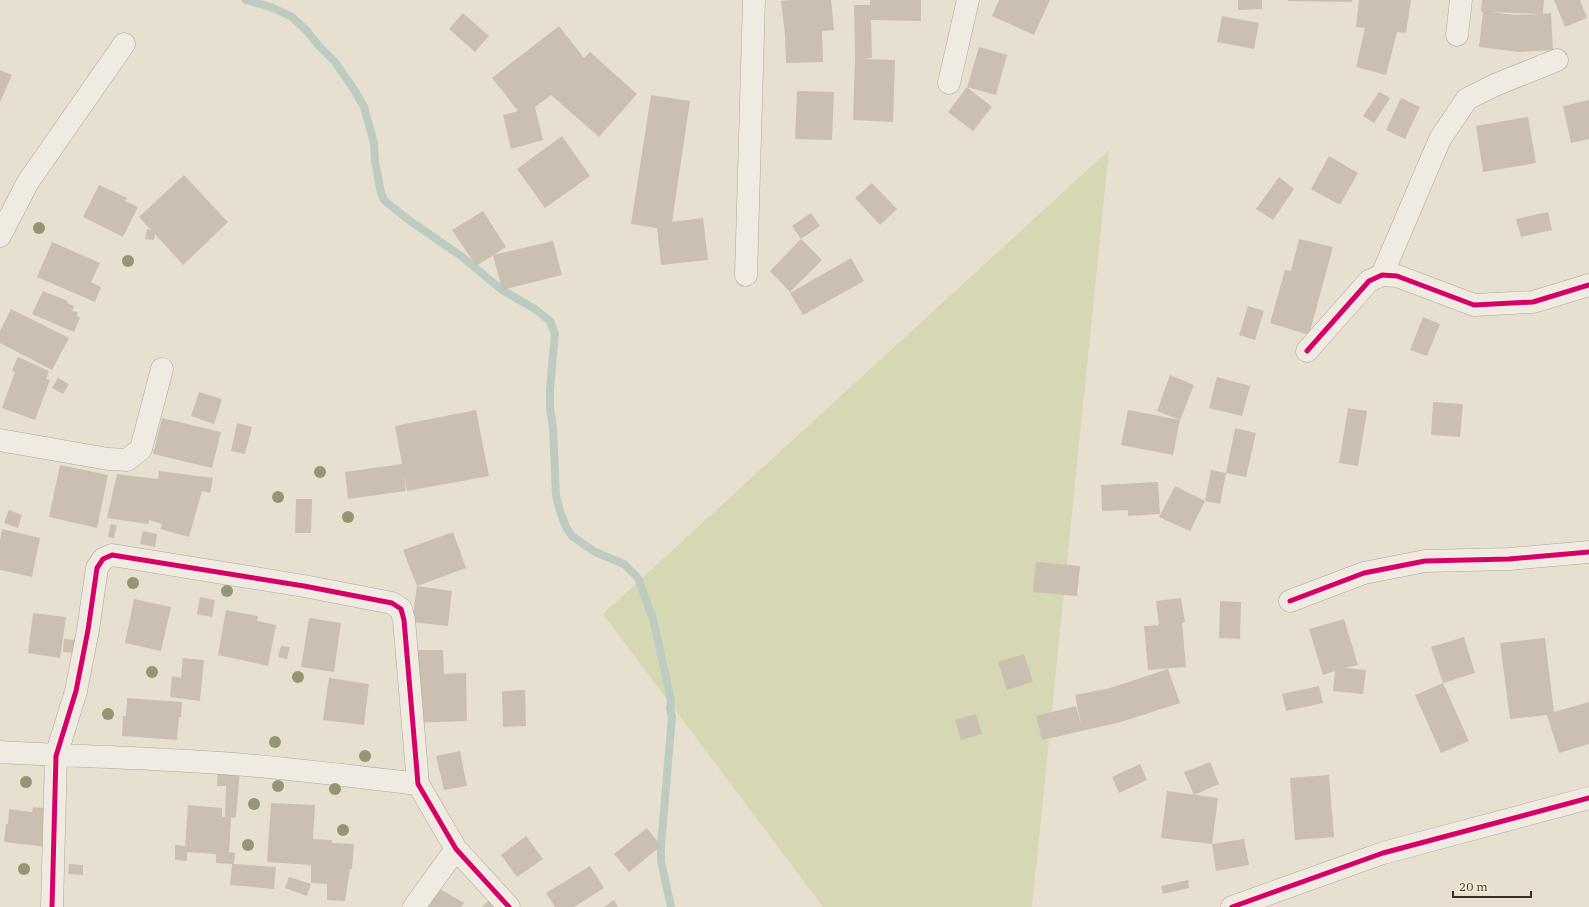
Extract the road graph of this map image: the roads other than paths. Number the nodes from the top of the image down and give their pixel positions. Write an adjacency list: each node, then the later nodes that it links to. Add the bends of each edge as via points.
1 (754, 0): 9 (street)
2 (968, 0): 7 (street)
3 (1461, 0): 4 (street)
4 (1457, 35)
5 (124, 44): 8 (street, via 28,182)
6 (1557, 60): 10 (street, via 1467,99 1440,139)
7 (949, 83)
8 (3, 225)
9 (746, 275)
10 (1382, 275): 11 (street, via 1397,276 1474,305 1533,302); 12 (street, via 1369,281)
11 (1589, 285)
12 (1307, 351)
13 (162, 369): 14 (street, via 141,449 127,460)
14 (0, 440)
15 (1589, 552): 16 (street, via 1509,559 1425,561 1364,573)
16 (1290, 601)
17 (0, 752): 18 (street)
18 (56, 756): 19 (street, via 189,761 302,770); 19 (street, via 76,691 97,568 103,559 112,556 304,586 392,603 401,609); 22 (street)
19 (418, 784): 21 (street)
20 (1589, 798): 25 (street, via 1383,853)
21 (456, 849): 23 (street); 24 (street)
22 (52, 907)
23 (414, 907)
24 (510, 907)
25 (1232, 907)

